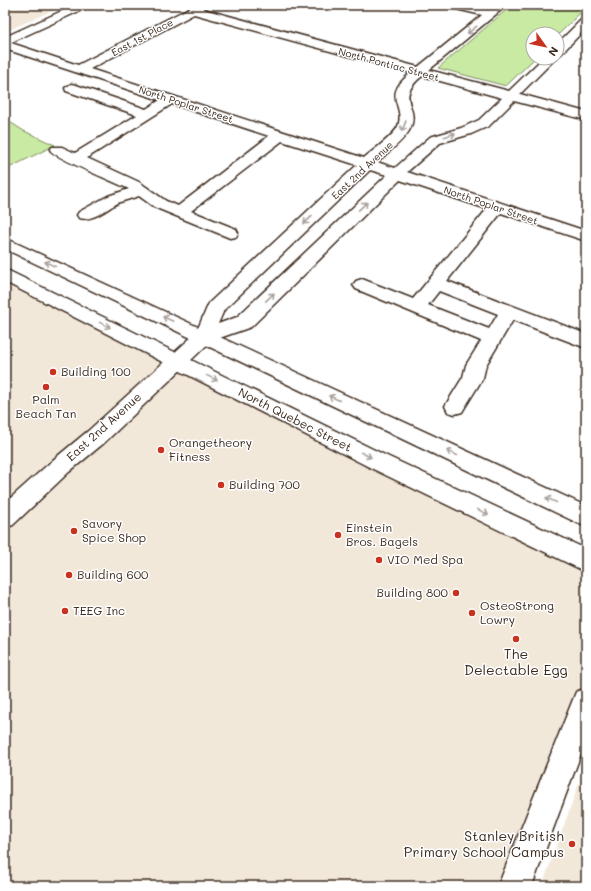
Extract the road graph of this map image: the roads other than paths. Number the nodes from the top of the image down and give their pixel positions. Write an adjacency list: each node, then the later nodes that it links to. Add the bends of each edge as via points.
1 (84, 5): 8 (street)
2 (451, 5): 5 (street)
3 (502, 5): 5 (street, East 2nd Avenue)
4 (197, 8): 12 (street, East 1st Place); 13 (street, North Pontiac Street)
5 (491, 14): 13 (street, East 2nd Avenue, one-way to 13)
6 (586, 22): 7 (street)
7 (581, 32): 10 (street)
8 (5, 41)
9 (5, 45): 12 (street, North Poplar Street)
10 (565, 45)
11 (542, 66): 15 (street, East 2nd Avenue)
12 (80, 69): 16 (street, North Poplar Street)
13 (419, 72): 15 (street, North Pontiac Street); 22 (street, East 2nd Avenue, one-way to 22, via 407,82 401,92 406,116 403,130)
14 (71, 88): 17 (street)
15 (512, 96): 18 (street, North Pontiac Street); 23 (street, East 2nd Avenue, one-way to 15, via 435,140 484,123)
16 (172, 99): 17 (street); 19 (street, North Poplar Street)
17 (147, 114): 21 (street)
18 (586, 116)
19 (280, 135): 22 (street, North Poplar Street); 26 (street)
20 (57, 150): 21 (street)
21 (75, 159): 24 (street, via 126,181)
22 (368, 165): 23 (street, North Poplar Street); 36 (street, East 2nd Avenue, one-way to 36, via 216,307)
23 (397, 174): 25 (street, North Poplar Street); 36 (street, East 2nd Avenue, one-way to 23, via 244,322)
24 (140, 190): 26 (street, via 160,204); 27 (street, via 114,199)
25 (498, 206): 29 (street, North Poplar Street); 32 (street)
26 (180, 212): 28 (street)
27 (85, 215)
28 (230, 233)
29 (586, 236)
30 (5, 243): 36 (street, one-way to 30)
31 (5, 275): 39 (street, North Quebec Street, one-way to 39)
32 (435, 283): 34 (street); 35 (street)
33 (362, 285): 34 (street)
34 (416, 307): 37 (street)
35 (509, 312): 37 (street); 38 (street)
36 (204, 336): 39 (street, East 2nd Avenue); 41 (street, one-way to 36)
37 (493, 338): 40 (street, via 476,365 473,378)
38 (586, 341)
39 (177, 361): 42 (street, East 2nd Avenue); 43 (street, North Quebec Street, one-way to 43, via 380,463)
40 (455, 406)
41 (586, 517)
42 (5, 518)
43 (586, 561)
44 (586, 702): 45 (street)
45 (516, 886)

